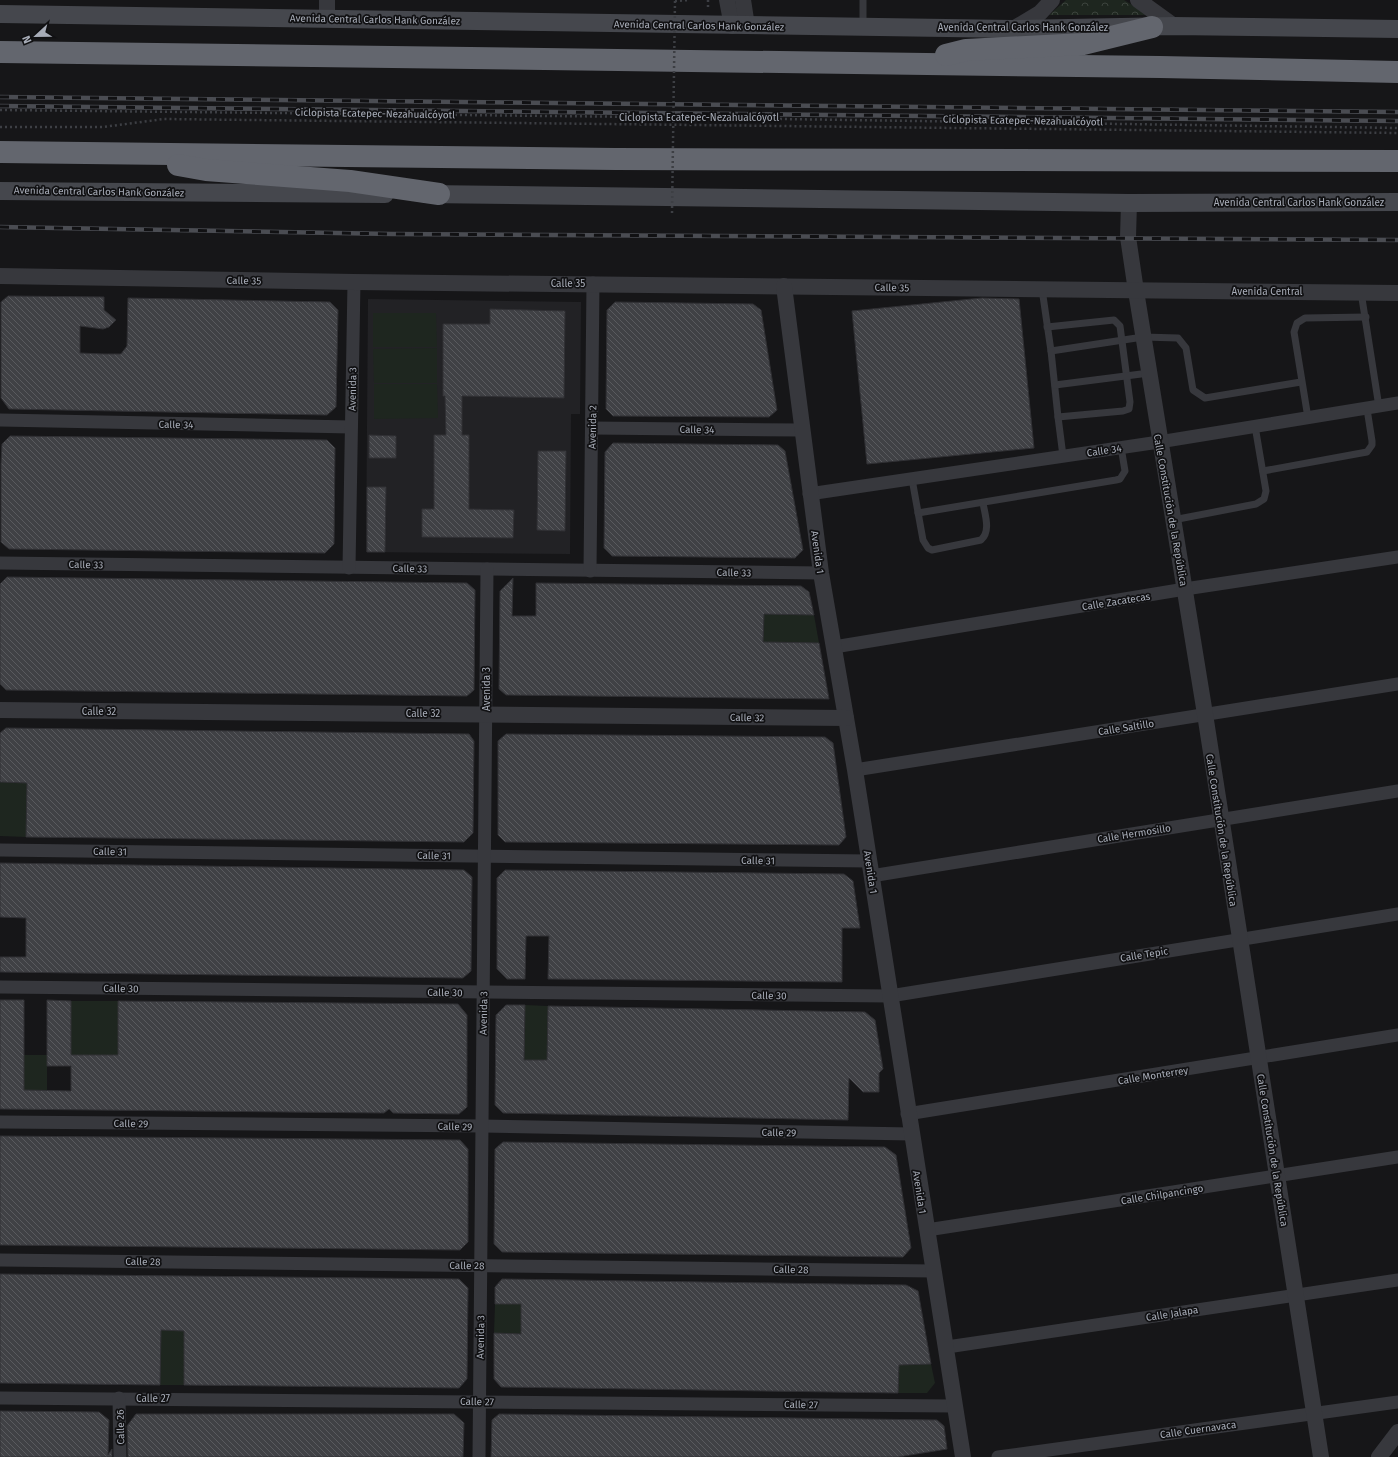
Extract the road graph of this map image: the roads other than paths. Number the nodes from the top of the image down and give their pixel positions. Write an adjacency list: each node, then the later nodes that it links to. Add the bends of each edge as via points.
1 (327, 0): 8 (street)
2 (727, 0): 9 (street)
3 (743, 0): 9 (street)
4 (862, 0): 10 (lane)
5 (1052, 0): 13 (street, via 1040,13)
6 (1138, 0): 11 (street)
7 (0, 14): 8 (main road, Avenida Central Carlos Hank González)
8 (327, 18): 9 (main road, Avenida Central Carlos Hank González)
9 (739, 26): 10 (main road, Avenida Central Carlos Hank González)
10 (863, 26): 13 (main road, Avenida Central Carlos Hank González)
11 (1174, 26): 12 (main road, Avenida Central Carlos Hank González); 14 (main road, Avenida Central Carlos Hank González)
12 (1152, 27): 13 (main road, Avenida Central Carlos Hank González); 16 (highway, via 1083,44 966,50)
13 (1013, 29)
14 (1398, 29)
15 (0, 52): 16 (highway)
16 (922, 64): 17 (highway)
17 (1398, 72)
18 (0, 152): 19 (highway)
19 (114, 154): 20 (highway, via 623,159); 22 (highway, via 206,170 350,181)
20 (1398, 161)
21 (0, 190): 22 (main road, Avenida Central Carlos Hank González)
22 (439, 194): 23 (main road, Avenida Central Carlos Hank González, via 696,199)
23 (1129, 202): 24 (main road, Avenida Central Carlos Hank González); 30 (street, Calle Constitución de la República, via 1128,237)
24 (1398, 202)
25 (0, 276): 26 (street, Calle 35)
26 (354, 282): 27 (street, Calle 35); 48 (street, Avenida 3)
27 (593, 283): 28 (street, Calle 35); 49 (street, Avenida 2)
28 (784, 286): 29 (street, Calle 35); 50 (street, Avenida 1)
29 (1042, 288): 30 (street, Calle 35); 34 (lane)
30 (1136, 290): 31 (street, Avenida Central); 35 (street, Calle Constitución de la República)
31 (1361, 292): 32 (street, Avenida Central); 33 (lane)
32 (1398, 293)
33 (1366, 317): 40 (lane, via 1305,318 1297,322 1294,332); 43 (lane)
34 (1047, 327): 36 (lane, via 1114,320 1120,326); 37 (lane)
35 (1143, 337): 36 (lane); 38 (street, Calle Constitución de la República); 40 (lane, via 1178,338 1182,341 1186,348 1193,390 1205,398)
36 (1122, 340): 37 (lane); 39 (lane)
37 (1051, 351): 41 (lane)
38 (1149, 373): 39 (lane); 51 (street, Calle Constitución de la República)
39 (1127, 375): 41 (lane); 44 (lane, via 1130,402 1126,410)
40 (1302, 382): 45 (lane)
41 (1055, 385): 44 (lane)
42 (1398, 403): 43 (street, Calle 34)
43 (1373, 408): 45 (street, Calle 34); 54 (lane, via 1372,445 1367,452)
44 (1058, 417): 53 (lane)
45 (1308, 418): 47 (street, Calle 34)
46 (0, 420): 48 (street, Calle 34)
47 (1255, 426): 51 (street, Calle 34); 54 (lane)
48 (351, 427): 62 (street, Avenida 3)
49 (592, 428): 50 (street, Calle 34); 64 (street, Avenida 2)
50 (801, 430): 56 (street, Avenida 1)
51 (1160, 442): 52 (street, Calle 34); 59 (street, Calle Constitución de la República)
52 (1121, 447): 53 (street, Calle 34); 57 (lane, via 1125,471 1120,479)
53 (1063, 456): 55 (street, Calle 34)
54 (1263, 471): 59 (lane, via 1265,495 1260,502)
55 (912, 479): 56 (street, Calle 34); 58 (lane)
56 (809, 494): 65 (street, Avenida 1)
57 (983, 503): 58 (lane); 58 (lane, via 987,529 985,537 977,542 937,550 925,545)
58 (918, 513)
59 (1173, 520): 66 (street, Calle Constitución de la República)
60 (1398, 557): 66 (street, Calle Zacatecas)
61 (0, 563): 62 (street, Calle 33)
62 (349, 568): 63 (street, Calle 33)
63 (487, 569): 64 (street, Calle 33); 70 (street, Avenida 3)
64 (590, 571): 65 (street, Calle 33)
65 (821, 573): 67 (street, Avenida 1)
66 (1185, 589): 67 (street, Calle Zacatecas); 71 (street, Calle Constitución de la República)
67 (834, 647): 72 (street, Avenida 1)
68 (1398, 684): 71 (street, Calle Saltillo)
69 (0, 710): 70 (street, Calle 32)
70 (486, 714): 72 (street, Calle 32); 77 (street, Avenida 3)
71 (1205, 714): 73 (street, Calle Saltillo); 75 (street, Calle Constitución de la República)
72 (846, 718): 73 (street, Avenida 1)
73 (854, 770): 78 (street, Avenida 1)
74 (1398, 791): 75 (street, Calle Hermosillo)
75 (1220, 818): 78 (street, Calle Hermosillo); 80 (street, Calle Constitución de la República)
76 (0, 850): 77 (street, Calle 31)
77 (484, 856): 78 (street, Calle 31); 82 (street, Avenida 3)
78 (870, 868): 83 (street, Avenida 1)
79 (1398, 914): 80 (street, Calle Tepic)
80 (1239, 938): 83 (street, Calle Tepic); 85 (street, Calle Constitución de la República)
81 (0, 987): 82 (street, Calle 30)
82 (483, 992): 83 (street, Calle 30); 88 (street, Avenida 3)
83 (890, 996): 86 (street, Avenida 1)
84 (1398, 1035): 85 (street, Calle Monterrey)
85 (1259, 1058): 86 (street, Calle Monterrey); 91 (street, Calle Constitución de la República)
86 (907, 1114): 89 (street, Avenida 1)
87 (0, 1122): 88 (street, Calle 29)
88 (482, 1126): 89 (street, Calle 29); 94 (street, Avenida 3)
89 (911, 1134): 92 (street, Avenida 1)
90 (1398, 1156): 91 (street, Calle Chilpancingo)
91 (1278, 1176): 92 (street, Calle Chilpancingo); 97 (street, Calle Constitución de la República)
92 (926, 1230): 95 (street, Avenida 1)
93 (0, 1260): 94 (street, Calle 28)
94 (481, 1265): 95 (street, Calle 28); 101 (street, Avenida 3)
95 (934, 1271): 98 (street, Avenida 1)
96 (1398, 1280): 97 (street, Calle Jalapa)
97 (1296, 1294): 98 (street, Calle Jalapa); 104 (street, Calle Constitución de la República)
98 (947, 1347): 103 (street, Avenida 1)
99 (0, 1398): 100 (street, Calle 27)
100 (119, 1398): 101 (street, Calle 27); 106 (street, Calle 26)
101 (479, 1401): 103 (street, Calle 27); 107 (street, Avenida 3)
102 (1398, 1402): 104 (street, Calle Cuernavaca)
103 (954, 1406): 108 (street, Avenida 1)
104 (1314, 1412): 109 (street, Calle Cuernavaca); 110 (street, Calle Constitución de la República)
105 (1398, 1432): 111 (street)
106 (120, 1457)
107 (479, 1457)
108 (963, 1457)
109 (998, 1457)
110 (1321, 1457)
111 (1379, 1457)

